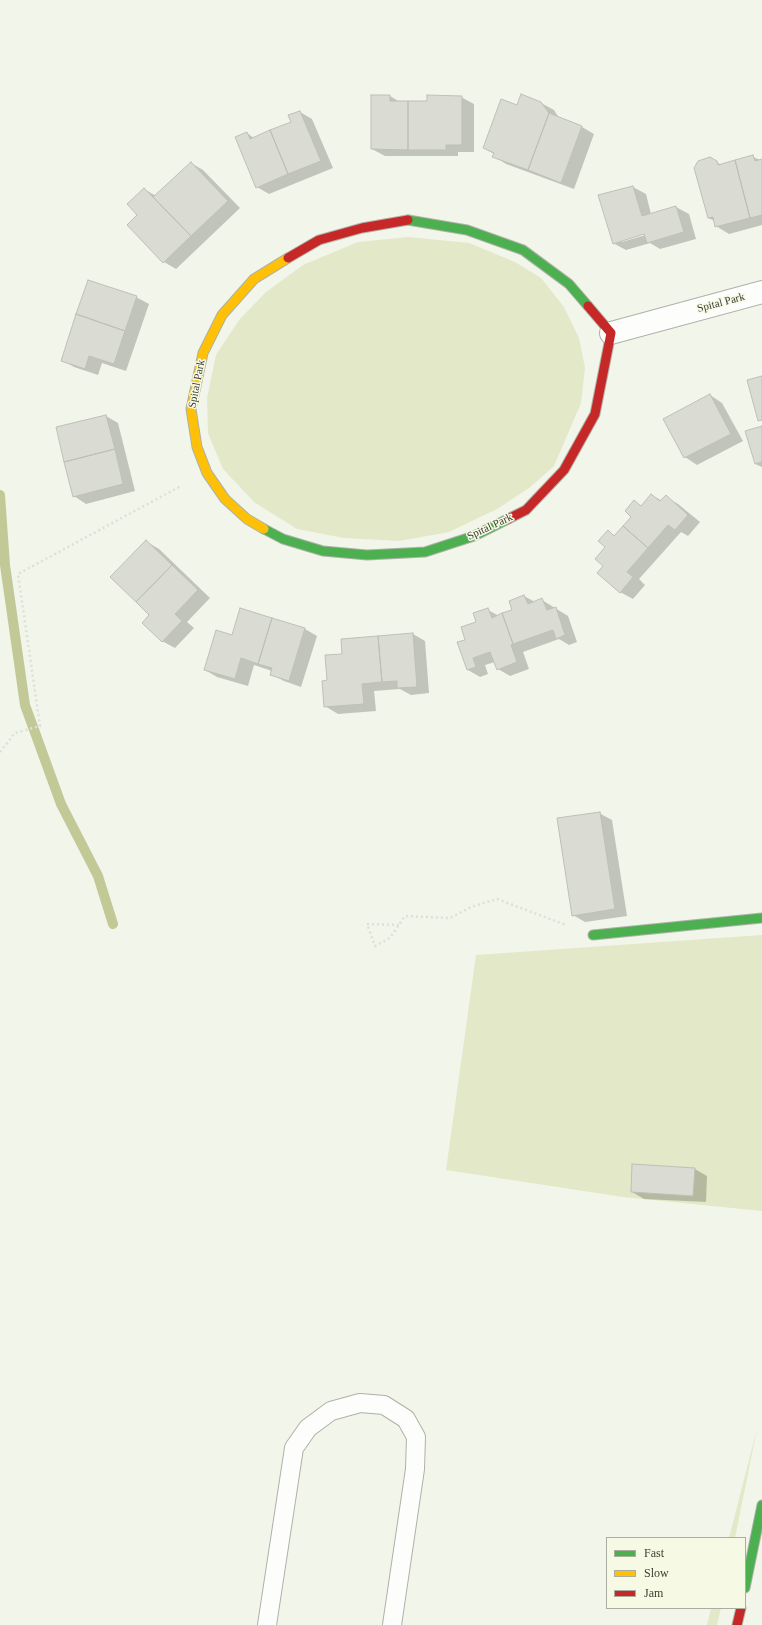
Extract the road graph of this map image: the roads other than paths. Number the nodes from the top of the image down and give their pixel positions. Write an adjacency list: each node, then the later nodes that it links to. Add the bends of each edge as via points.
1 (762, 292): 2 (street, Spital Park)
2 (611, 333): 2 (street, Spital Park, via 569,284 523,250 467,230 408,220 362,228 319,240 254,279 222,315 203,353 191,410 197,447 207,473 225,499 247,519 283,539 323,551 367,555 425,552 474,536 526,510 564,470 595,414)
3 (762, 918): 4 (street)
4 (593, 935)
5 (762, 1505): 6 (street)
6 (746, 1583)
7 (741, 1609): 10 (street)
8 (266, 1625): 9 (lane, via 294,1448 308,1428 331,1411 360,1403 384,1405 406,1419 416,1437 415,1469)
9 (392, 1625)
10 (737, 1625)

